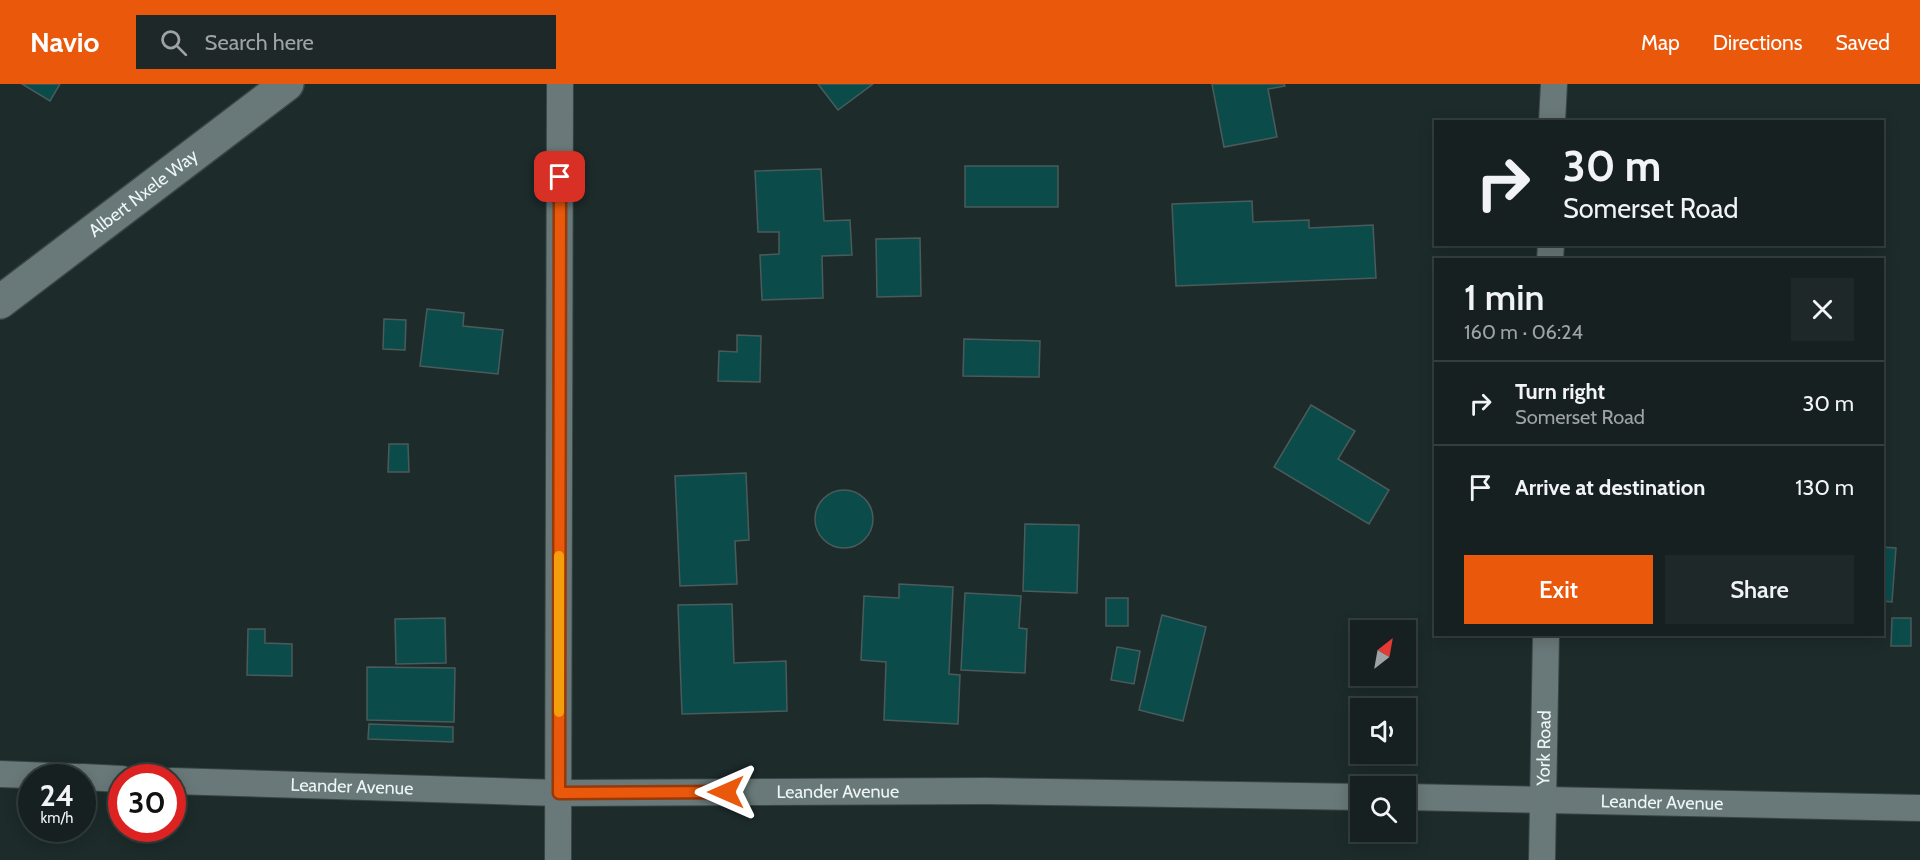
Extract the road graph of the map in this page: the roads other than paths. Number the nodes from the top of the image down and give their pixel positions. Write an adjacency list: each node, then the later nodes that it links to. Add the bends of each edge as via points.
1 (287, 84): 5 (main road, Albert Nxele Way)
2 (560, 84): 10 (street)
3 (1554, 84): 4 (street)
4 (1552, 120)
5 (0, 302)
6 (1546, 636): 13 (street, York Road)
7 (0, 774): 8 (street)
8 (18, 775)
9 (186, 781): 10 (street, Leander Avenue)
10 (559, 793): 11 (street, Leander Avenue, via 987,791); 15 (street)
11 (1350, 797)
12 (1416, 797): 13 (street, Leander Avenue)
13 (1544, 800): 14 (street, Leander Avenue); 16 (street, York Road)
14 (1920, 808)
15 (558, 860)
16 (1542, 860)

